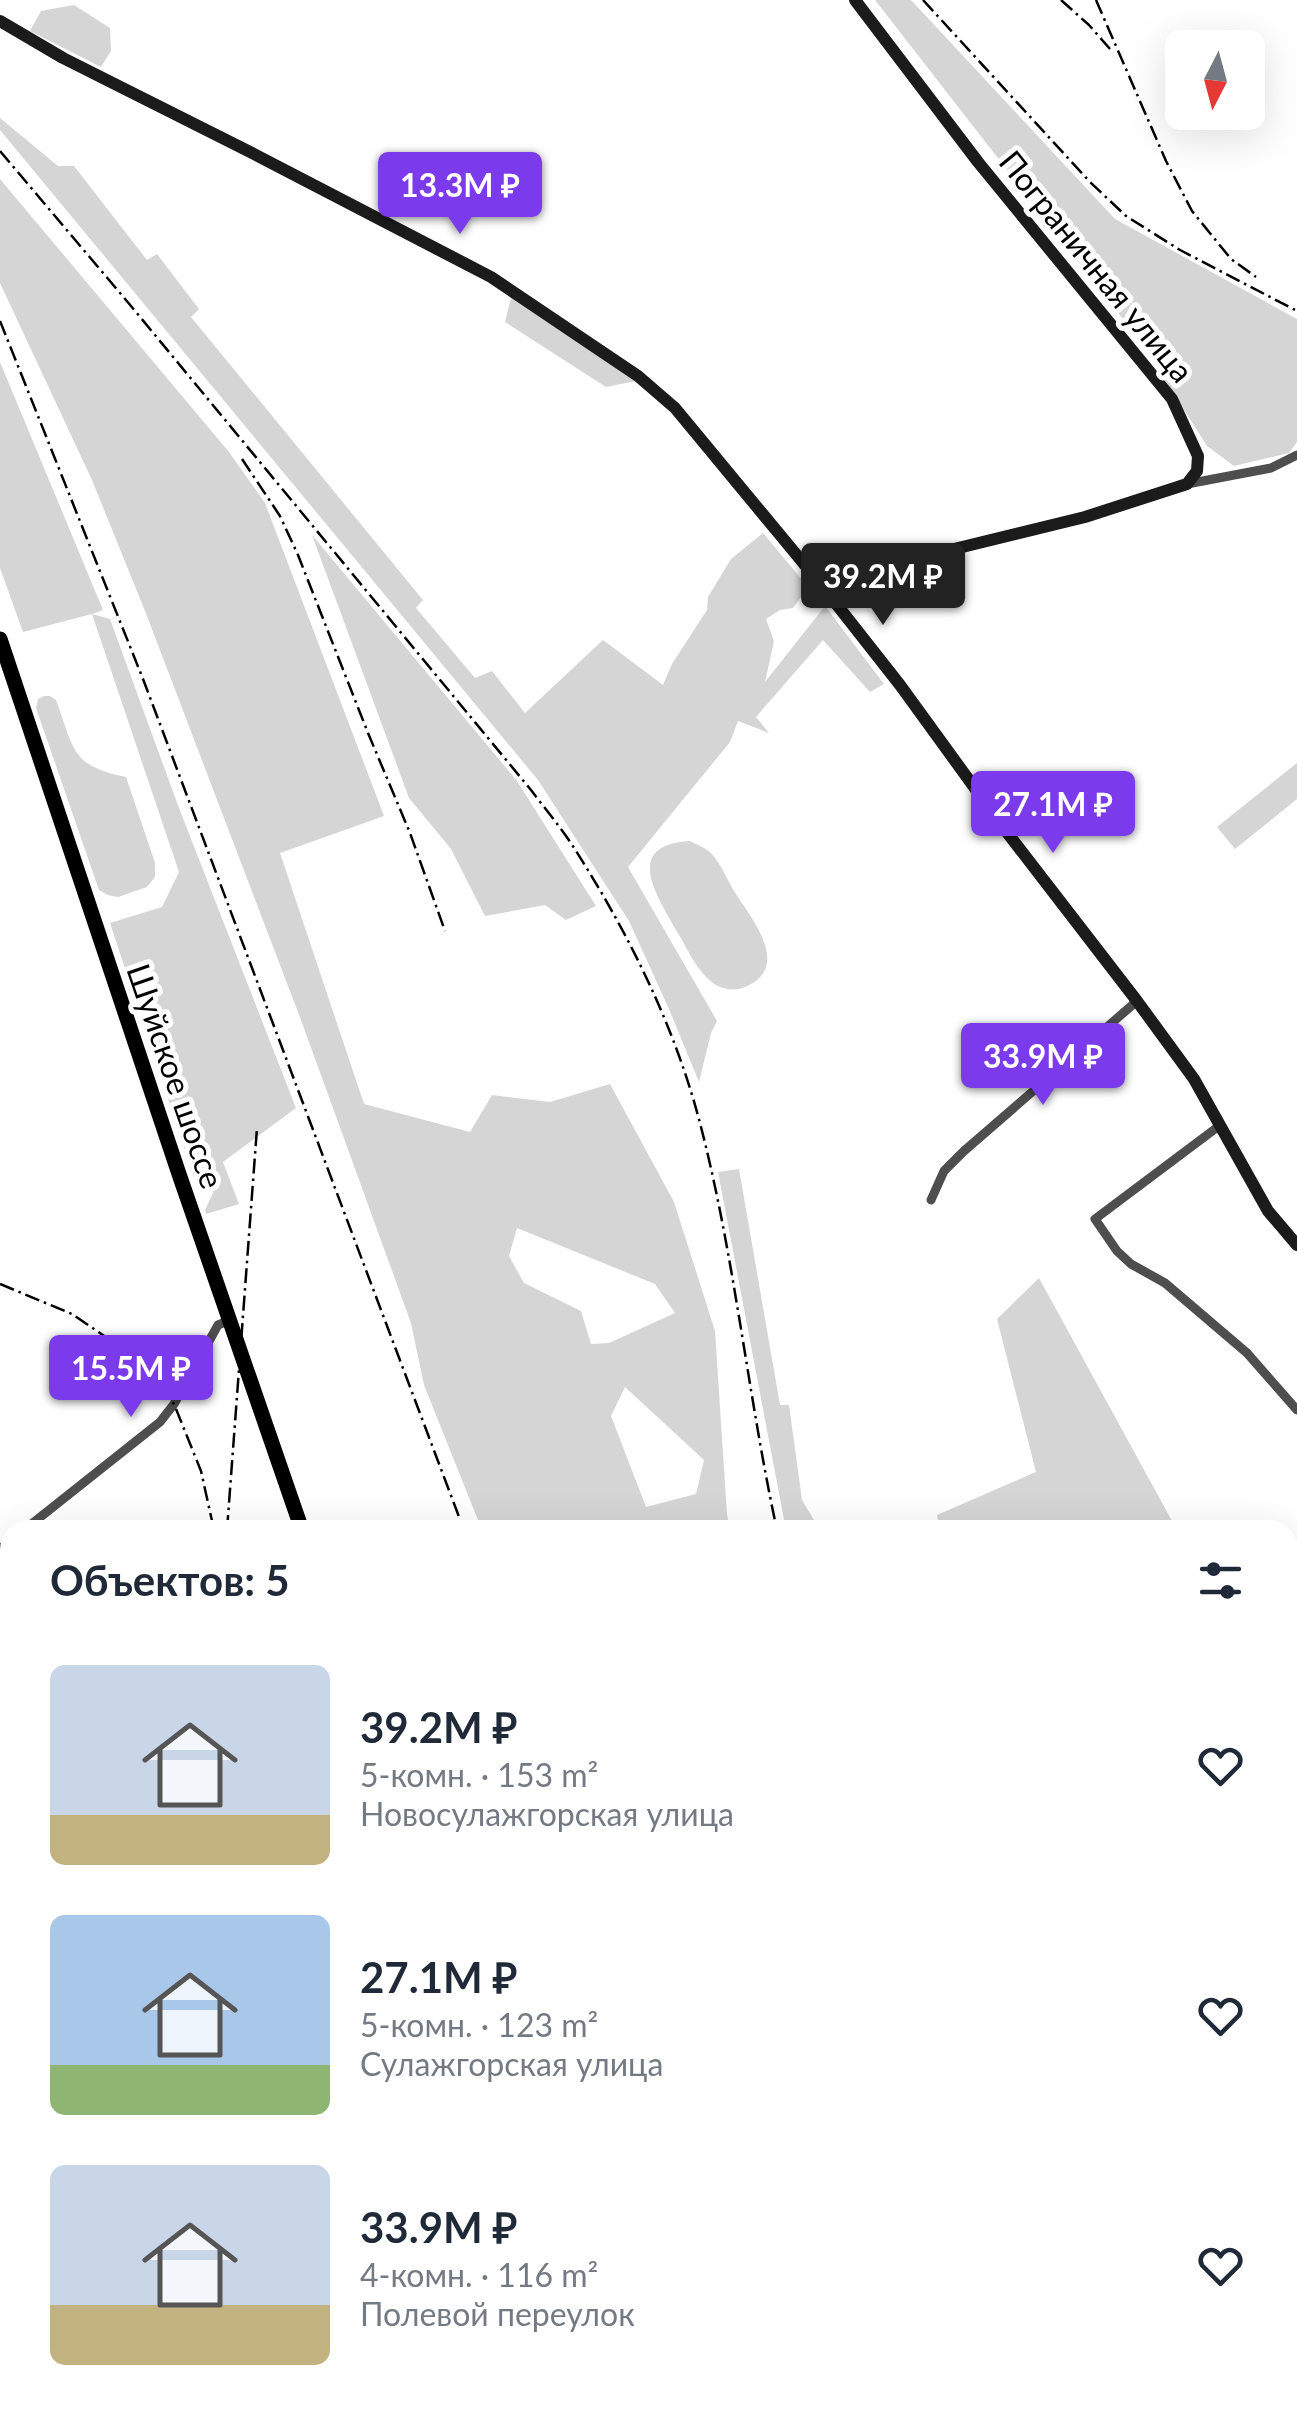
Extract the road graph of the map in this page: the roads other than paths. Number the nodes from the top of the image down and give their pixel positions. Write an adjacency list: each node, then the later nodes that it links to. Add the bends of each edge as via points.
1 (856, 0): 4 (main road, Пограничная улица, via 1172,399 1198,456)
2 (0, 22): 5 (main road, via 491,277 562,323 674,408)
3 (1297, 455): 4 (street, via 1270,468)
4 (1187, 484): 5 (main road, via 1085,517)
5 (819, 582): 7 (main road)
6 (0, 639): 11 (main road, Шуйское шоссе)
7 (1137, 1001): 8 (main road); 9 (street, via 964,1151 944,1171)
8 (1219, 1126): 10 (main road, via 1268,1211); 12 (street, via 1094,1219 1131,1264 1248,1353)
9 (931, 1200)
10 (1297, 1245)
11 (230, 1320): 13 (street, via 218,1325 160,1422); 14 (main road, Шуйское шоссе)
12 (1297, 1410)
13 (37, 1520)
14 (299, 1520)

